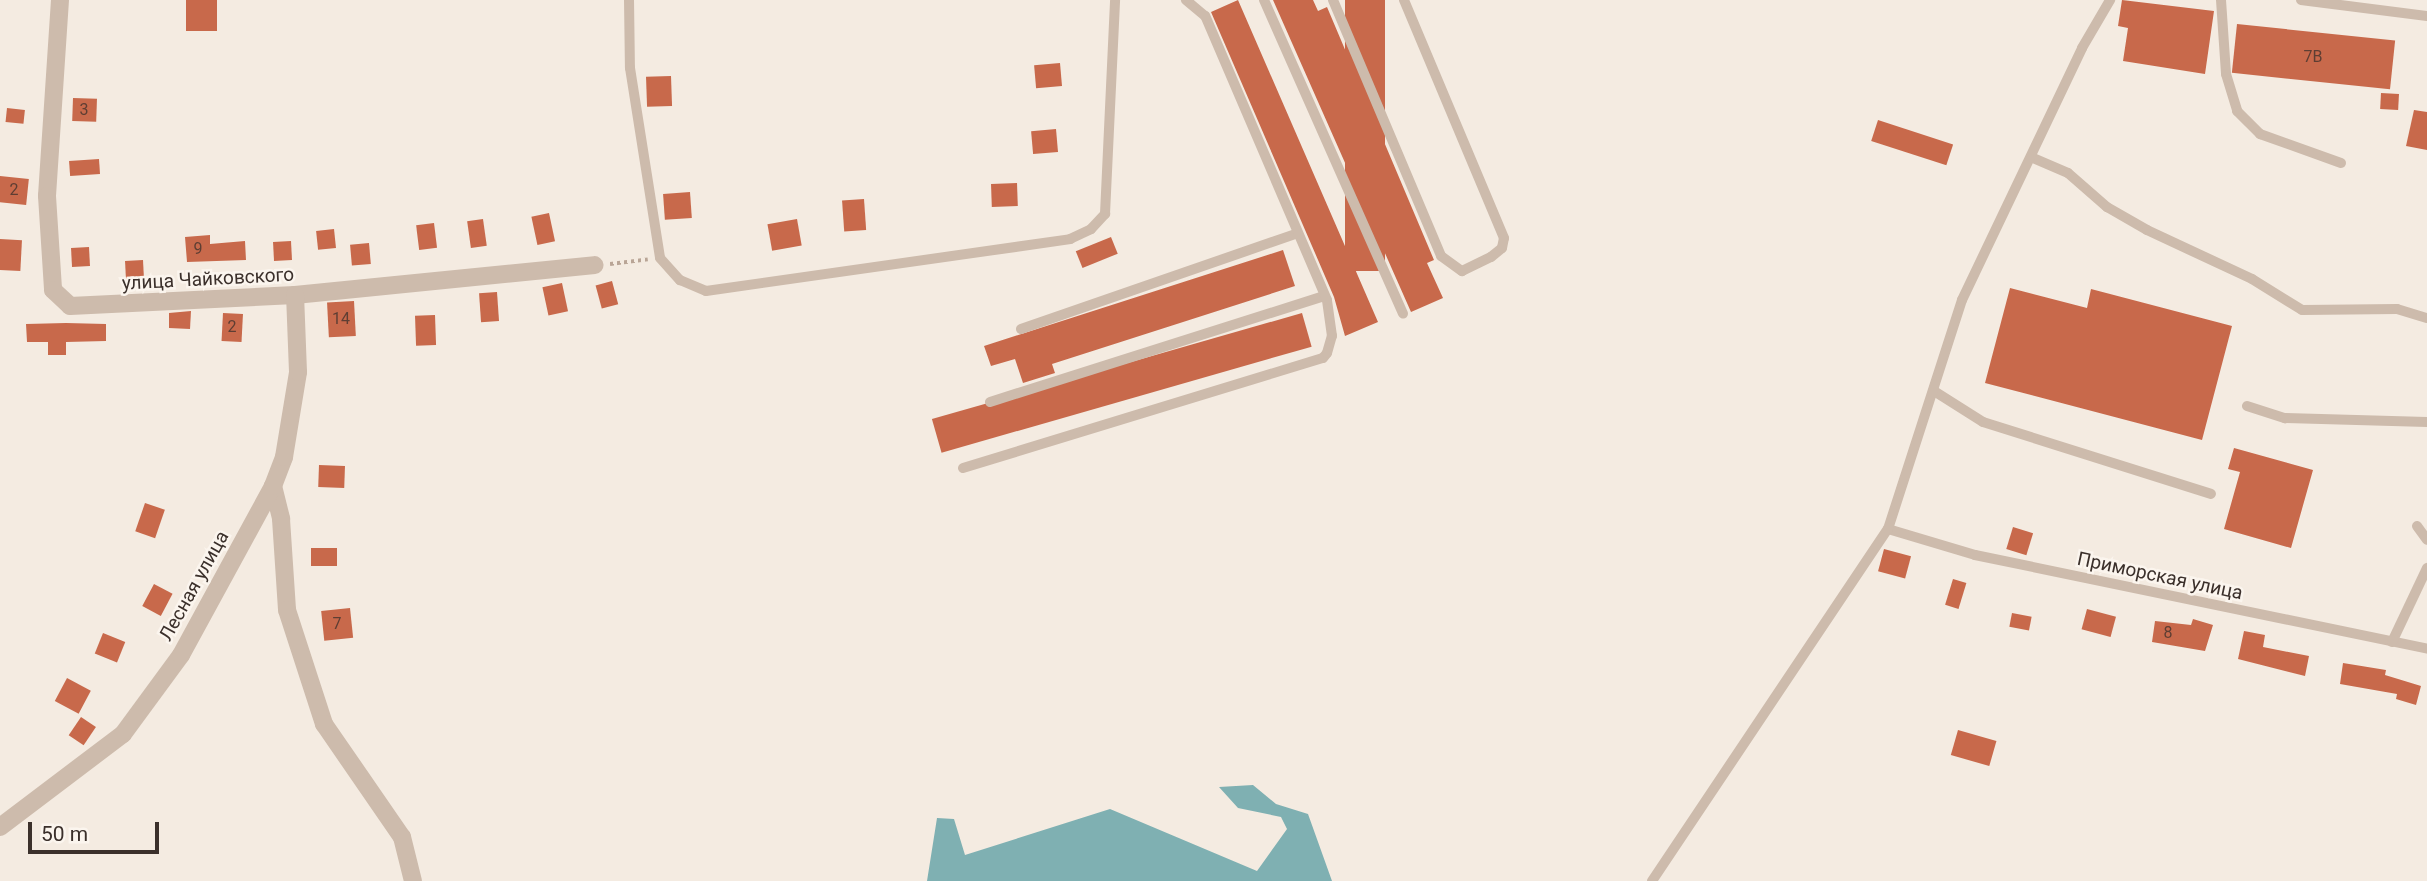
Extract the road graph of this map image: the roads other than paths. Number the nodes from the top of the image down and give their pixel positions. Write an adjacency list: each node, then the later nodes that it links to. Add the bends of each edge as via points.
1 (60, 0): 16 (street, улица Чайковского, via 47,196 57,296 70,306 87,307)
2 (629, 0): 3 (lane, via 630,68 660,258 680,280 706,291 1081,235 1105,214)
3 (1115, 0)
4 (1186, 0): 14 (lane, via 1205,16)
5 (1264, 0): 18 (lane)
6 (1332, 0): 7 (lane, via 1441,256 1462,271 1491,257 1502,248 1504,238)
7 (1404, 0)
8 (2110, 0): 12 (lane, via 2081,48)
9 (2221, 0): 13 (lane, via 2226,74 2237,111 2260,134)
10 (2301, 0): 11 (lane)
11 (2427, 16)
12 (2031, 158): 19 (lane, via 2068,173 2108,207 2147,230 2252,279 2302,310 2397,309); 21 (lane, via 1962,300)
13 (2341, 163)
14 (1298, 233): 17 (lane); 20 (lane)
15 (595, 265): 16 (street, улица Чайковского)
16 (295, 295): 26 (street, Лесная улица, via 298,372 284,457)
17 (1325, 296): 22 (lane); 25 (lane, via 1332,336 1323,358)
18 (1404, 314)
19 (2427, 318)
20 (1021, 329)
21 (1934, 391): 27 (lane, via 1983,422); 29 (lane)
22 (990, 402)
23 (2247, 406): 24 (lane, via 2286,418)
24 (2427, 422)
25 (963, 468)
26 (274, 486): 34 (street, Лесная улица, via 181,655 151,700 108,748); 35 (street, via 287,610 324,724 402,837)
27 (2211, 494)
28 (2417, 526): 30 (lane)
29 (1888, 529): 32 (lane, Приморская улица, via 1975,555); 36 (lane)
30 (2427, 540)
31 (2427, 568): 32 (lane)
32 (2392, 642): 33 (lane, Приморская улица)
33 (2427, 649)
34 (0, 827)
35 (414, 881)
36 (1652, 881)

